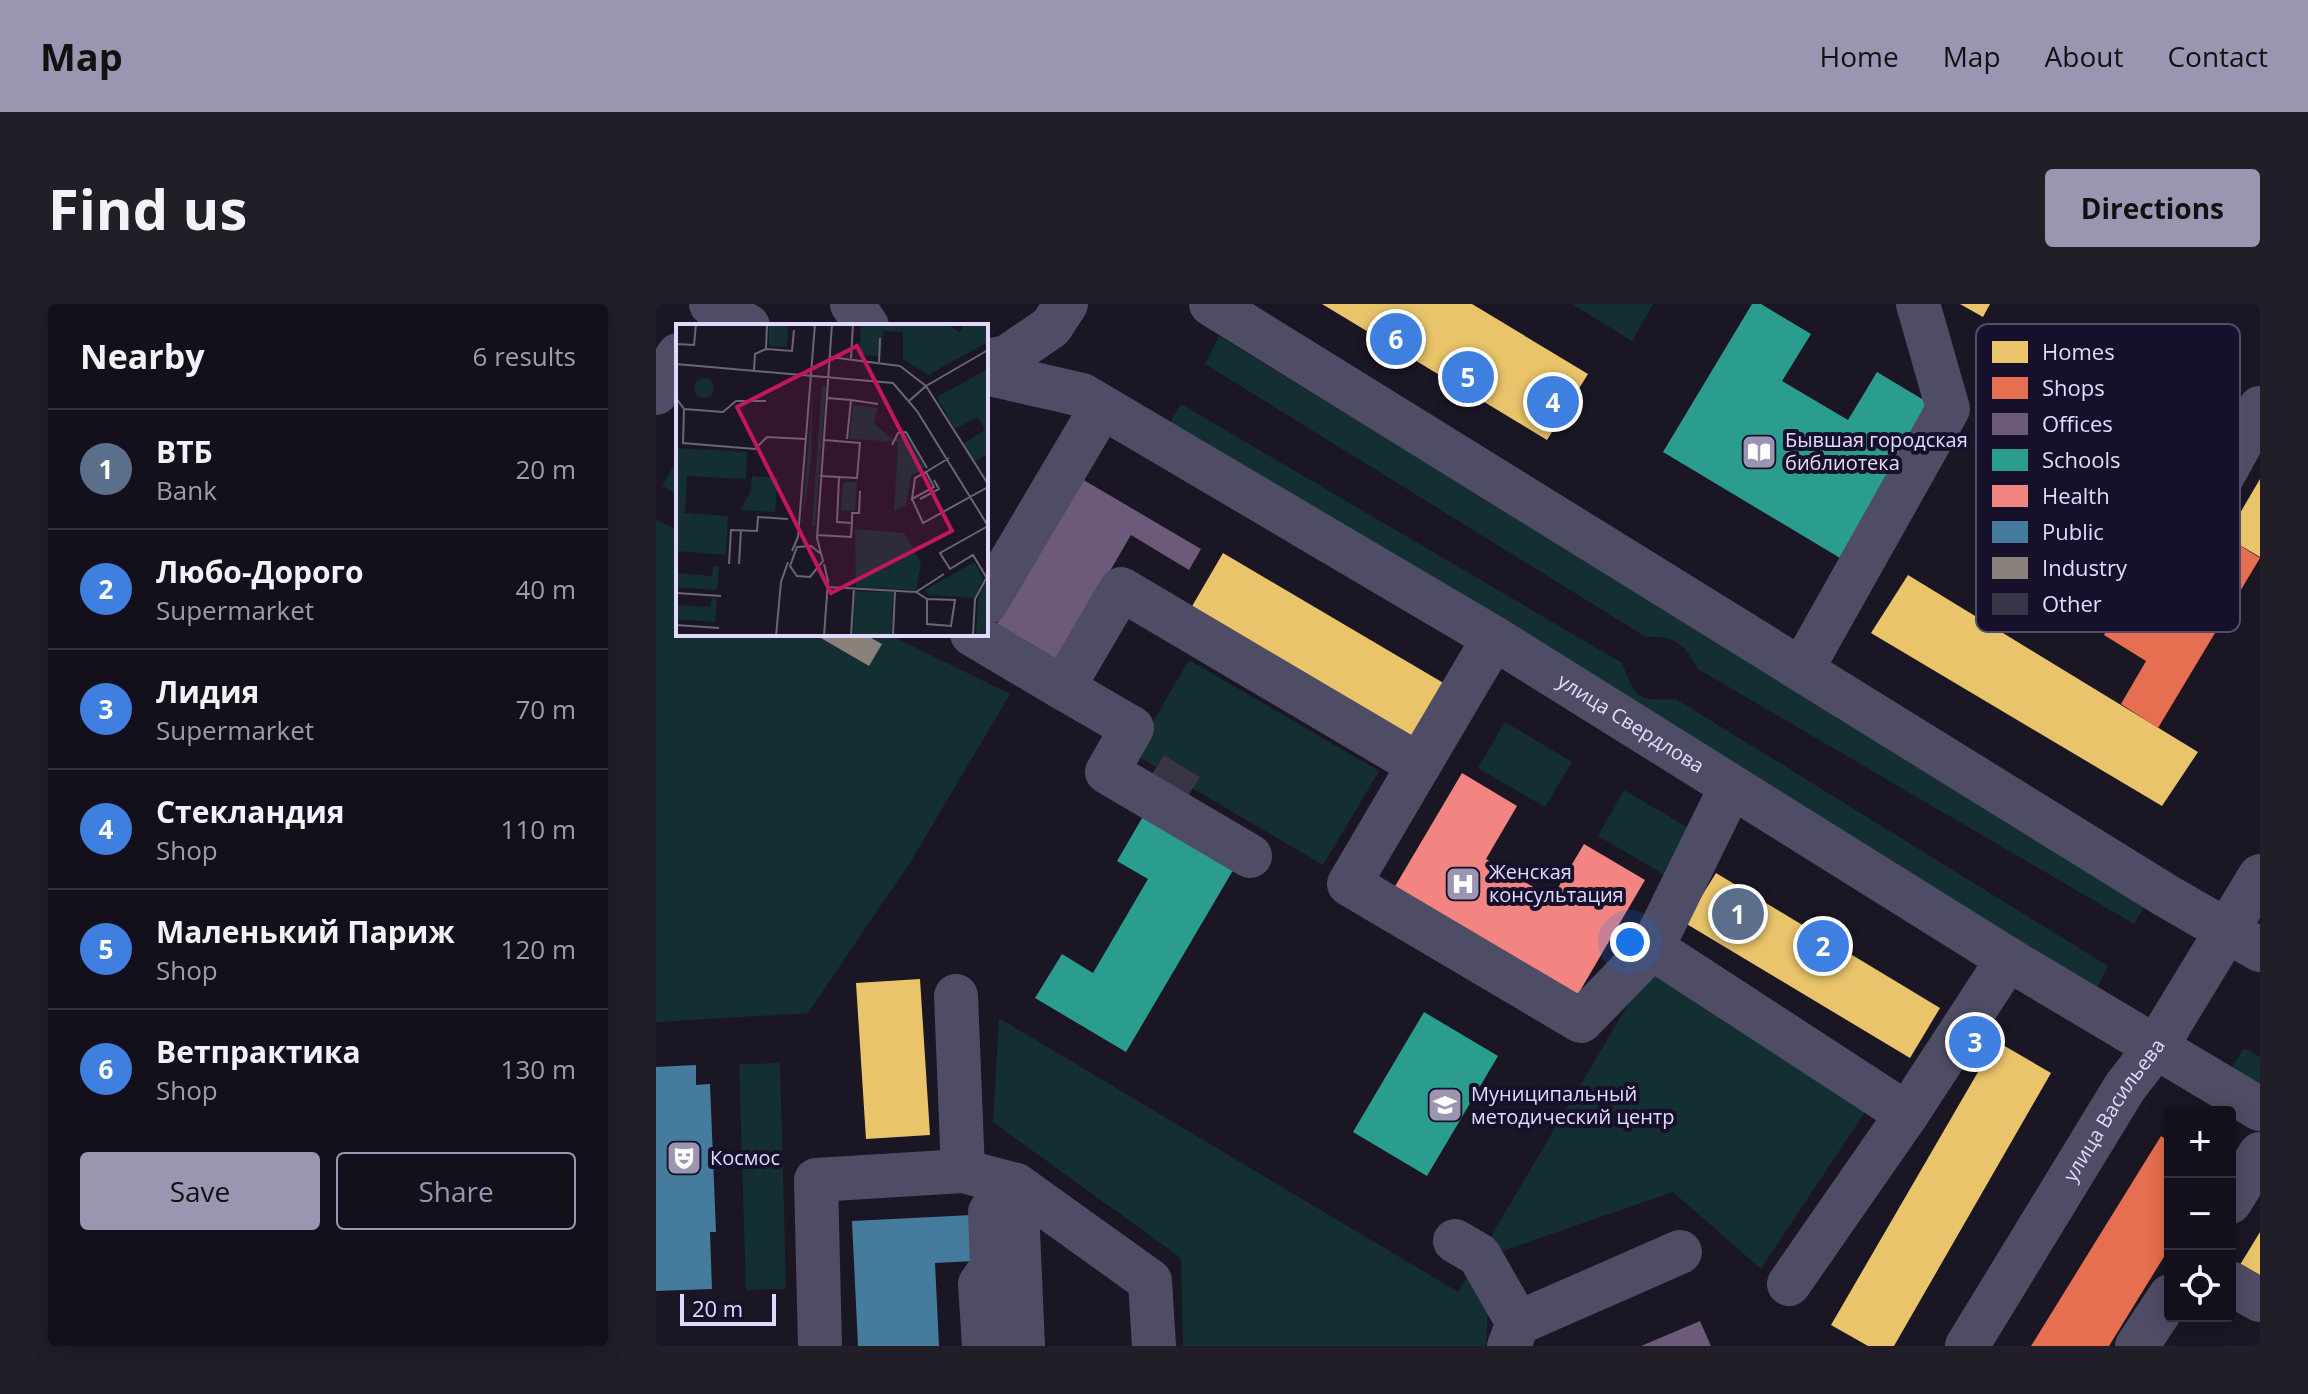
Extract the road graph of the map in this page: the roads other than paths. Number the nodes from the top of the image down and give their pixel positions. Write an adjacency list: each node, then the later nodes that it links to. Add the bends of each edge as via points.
1 (709, 304): 6 (street); 7 (street)
2 (852, 304): 8 (street)
3 (1066, 304): 10 (street, via 1051,327 1007,357)
4 (1211, 304): 19 (street)
5 (1918, 304): 19 (street, via 1948,409)
6 (696, 324)
7 (744, 324)
8 (866, 324)
9 (676, 358): 12 (street)
10 (988, 361)
11 (988, 373): 13 (street, улица Свердлова, via 1082,395)
12 (656, 393)
13 (1102, 407): 16 (street); 18 (street, улица Свердлова)
14 (2260, 408): 15 (street)
15 (2240, 444)
16 (988, 600)
17 (975, 636): 20 (street)
18 (1494, 638): 21 (street); 22 (street, улица Свердлова)
19 (1802, 669): 25 (street)
20 (1063, 688): 21 (street, via 1121,589); 23 (street, via 1132,728 1107,772)
21 (1419, 765): 26 (street, via 1349,884 1581,1021)
22 (1731, 787): 26 (street); 27 (street, улица Свердлова)
23 (1250, 856)
24 (2260, 876): 25 (street, улица Васильева)
25 (2244, 940): 29 (street, улица Васильева)
26 (1652, 948): 31 (street)
27 (2008, 959): 29 (street, улица Свердлова); 31 (street)
28 (956, 996): 33 (street)
29 (2156, 1047): 30 (street, улица Свердлова); 46 (street, улица Васильева, via 2125,1087)
30 (2260, 1109)
31 (1907, 1114): 37 (street)
32 (2260, 1154): 34 (street)
33 (989, 1178): 42 (street, via 816,1180); 43 (street, via 992,1267 980,1284); 44 (street); 45 (street, via 1150,1281)
34 (2236, 1192)
35 (1455, 1241): 41 (street, via 1479,1255)
36 (1680, 1252): 41 (street)
37 (1789, 1284)
38 (2236, 1286): 39 (street)
39 (2260, 1300)
40 (2164, 1305): 47 (street)
41 (1514, 1334)
42 (820, 1346)
43 (984, 1346)
44 (1023, 1346)
45 (1154, 1346)
46 (1967, 1346)
47 (2137, 1346)

